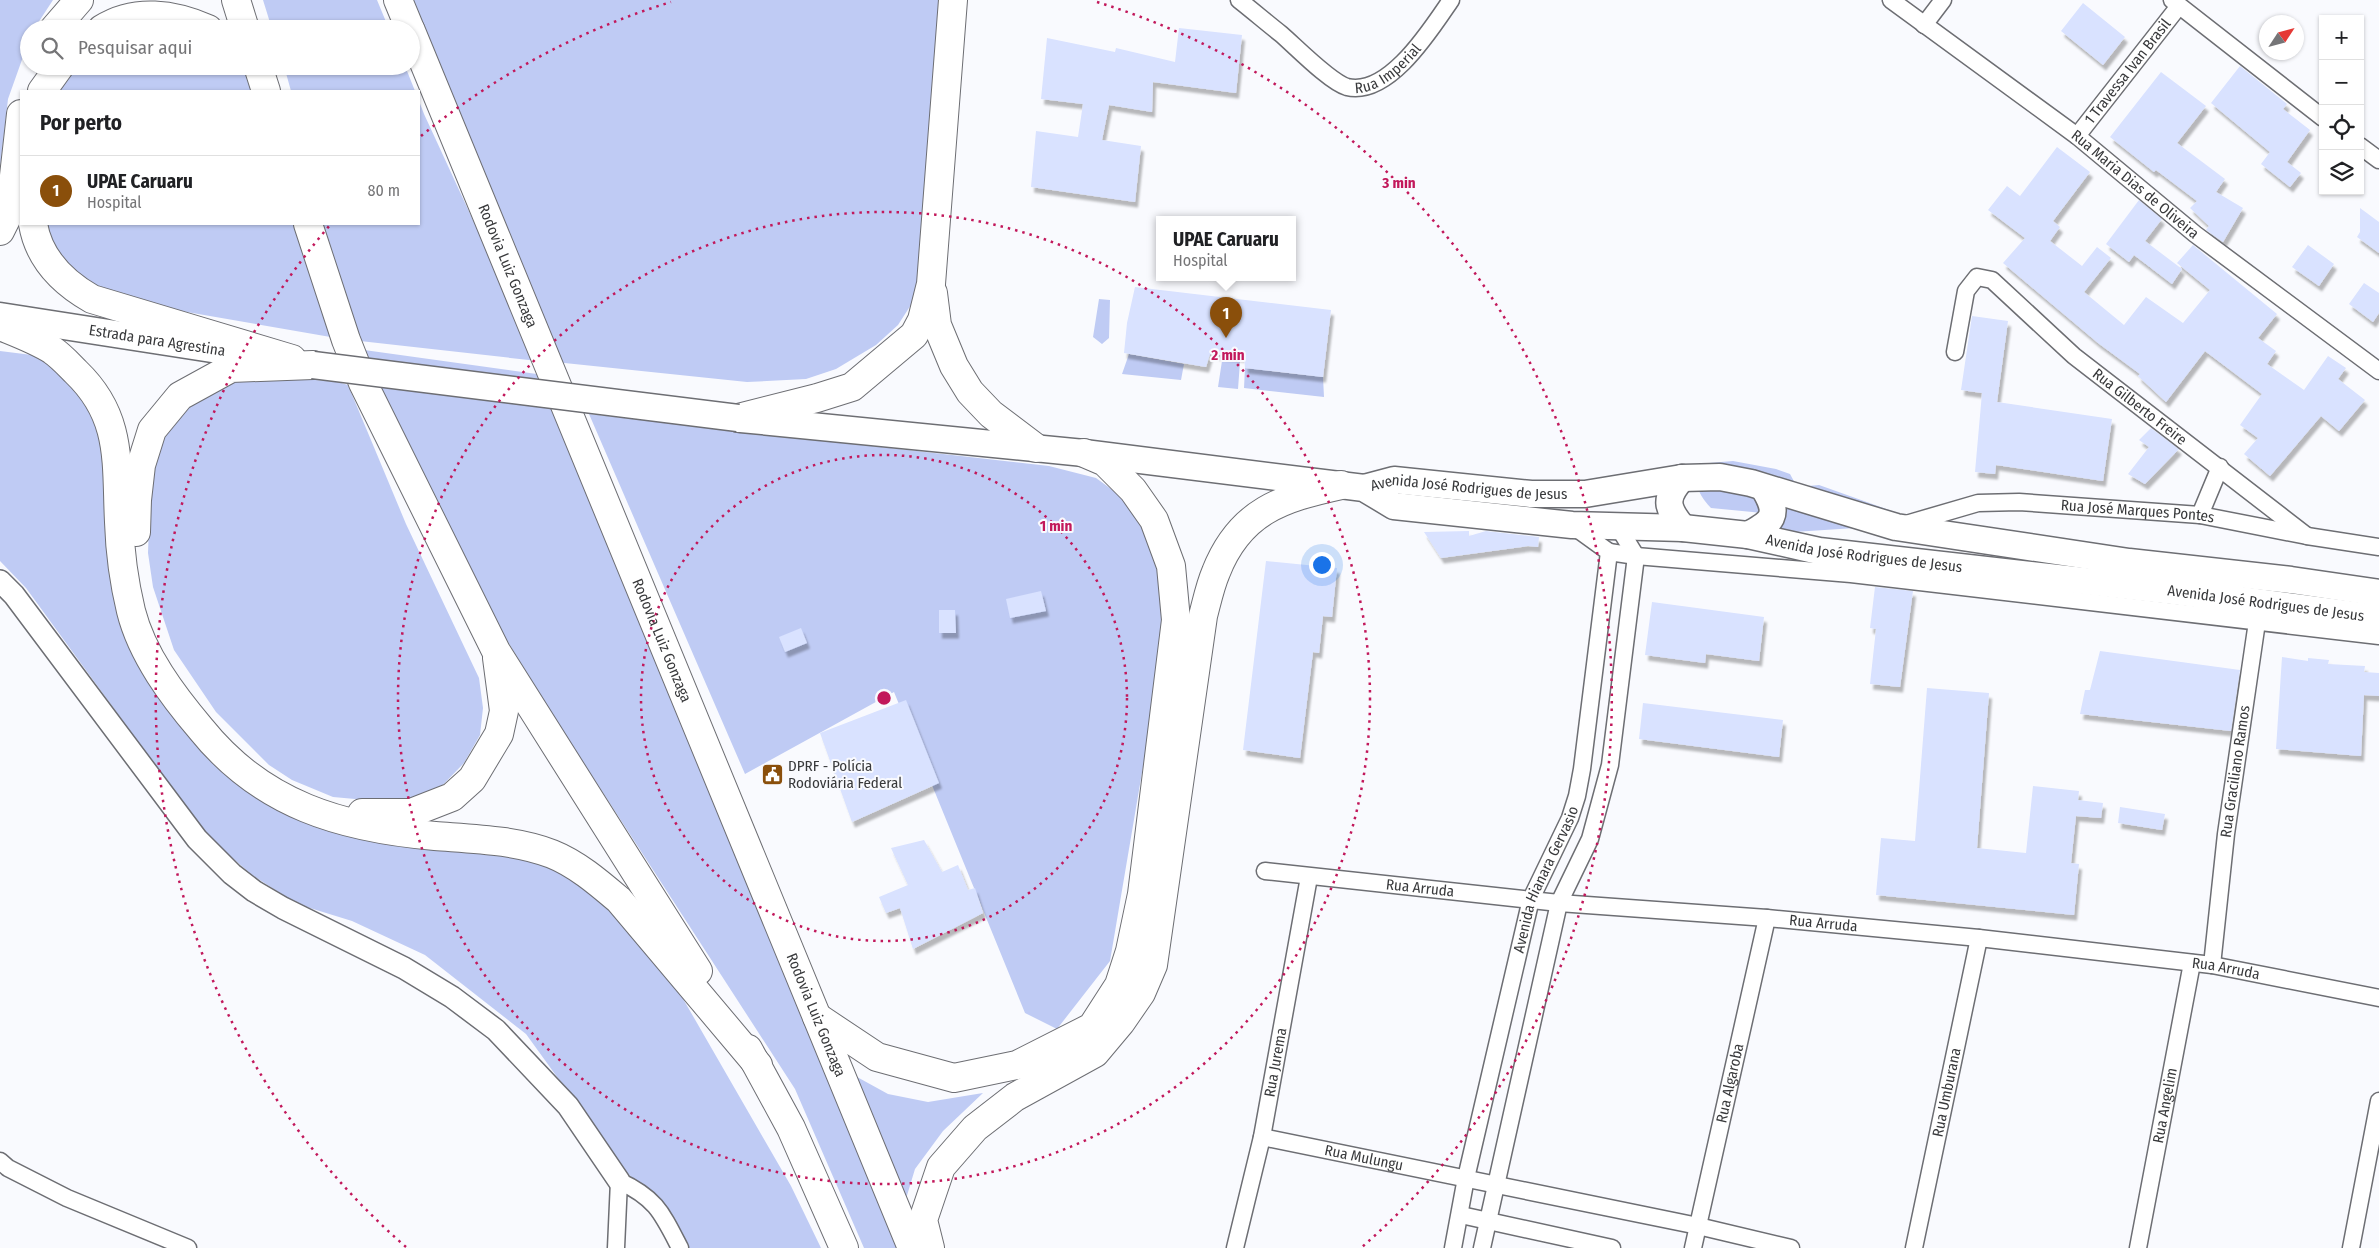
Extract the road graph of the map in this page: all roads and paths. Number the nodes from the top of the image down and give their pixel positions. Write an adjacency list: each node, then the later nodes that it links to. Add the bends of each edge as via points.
1 (79, 0): 10 (highway)
2 (236, 0): 13 (highway)
3 (398, 0): 14 (highway, Rodovia Luiz Gonzaga)
4 (953, 0): 31 (highway)
5 (1240, 0): 6 (street, Rua Imperial, via 1324,72 1347,87 1372,86 1399,67)
6 (1451, 0)
7 (1891, 0): 15 (street, Rua Maria Dias de Oliveira)
8 (1943, 0): 15 (street)
9 (2176, 3): 23 (street); 25 (street, 1 Travessa Ivan Brasil)
10 (62, 20)
11 (124, 20): 12 (highway, via 158,14)
12 (186, 20)
13 (242, 20)
14 (407, 20)
15 (1924, 25): 25 (street, Rua Maria Dias de Oliveira)
16 (420, 52): 70 (highway, Rodovia Luiz Gonzaga)
17 (31, 75): 20 (highway)
18 (54, 75): 21 (highway)
19 (261, 75): 22 (highway)
20 (26, 90)
21 (43, 90)
22 (266, 90)
23 (2319, 115)
24 (20, 123): 30 (highway, via 10,211)
25 (2077, 136): 36 (street, Rua Maria Dias de Oliveira, via 2195,234)
26 (2364, 149): 27 (street)
27 (2379, 160)
28 (33, 225): 35 (highway, via 36,241 45,258 74,288 92,299)
29 (308, 225): 60 (highway, via 363,382)
30 (0, 231)
31 (931, 284): 37 (highway, via 922,320 914,335 852,387); 38 (highway, via 937,325 954,366 966,385 991,414)
32 (0, 316): 35 (main road, Estrada para Agrestina)
33 (0, 326): 71 (highway, via 52,350 81,377 104,406 116,449 122,567 131,614 158,670 180,704 234,765 271,792 336,820 397,832 513,844 553,854 595,879 618,900)
34 (1955, 352): 40 (street, Rua Gilberto Freire, via 1966,291 1977,277 1992,280 2074,356)
35 (313, 365): 37 (main road, Estrada para Agrestina, bridge); 60 (highway, via 231,368 180,396 152,430 141,465 135,547 139,580 163,648 178,673 231,742 282,784 320,802 358,813 411,814 452,797 472,780 499,734 504,711)
36 (2379, 371)
37 (738, 418): 38 (main road, Estrada para Agrestina)
38 (1036, 448): 39 (main road, Estrada para Agrestina)
39 (1084, 453): 42 (main road, Estrada para Agrestina); 70 (highway, via 1105,462 1134,490 1154,520 1172,566 1176,620 1142,894 1119,985 1092,1027 1017,1065 954,1078 877,1057)
40 (2220, 467): 44 (street); 50 (street, Rua Gilberto Freire)
41 (1682, 478): 42 (main road, Avenida José Rodrigues de Jesus, via 1585,494 1531,494 1394,480); 43 (main road, Avenida José Rodrigues de Jesus, via 1720,477); 48 (main road, via 1670,492 1669,504 1673,516)
42 (1352, 487): 45 (main road, Avenida José Rodrigues de Jesus, via 1394,506); 86 (highway, via 1298,494 1252,519 1234,537 1216,572 1203,616 1153,965 1136,1000 1095,1052 1015,1097 975,1128 941,1167 923,1220)
43 (1766, 490): 47 (main road, Avenida José Rodrigues de Jesus); 49 (main road, via 1773,503 1773,515 1766,525)
44 (2200, 515): 47 (street, Rua José Marques Pontes, via 2019,502 1978,503); 50 (street, Rua José Marques Pontes)
45 (1572, 525): 46 (main road, Avenida José Rodrigues de Jesus); 52 (street)
46 (1617, 525): 48 (main road, Avenida José Rodrigues de Jesus); 53 (street)
47 (1896, 527): 55 (main road, Avenida José Rodrigues de Jesus, via 2130,562 2291,580)
48 (1683, 528): 49 (main road, Avenida José Rodrigues de Jesus)
49 (1748, 535): 56 (main road, Avenida José Rodrigues de Jesus, via 1819,550)
50 (2307, 536): 51 (street, Rua José Marques Pontes)
51 (2379, 547)
52 (1609, 552): 53 (street); 63 (street, Avenida Hianara Gervasio, via 1576,796 1570,818)
53 (1636, 556): 58 (street, via 1851,574); 64 (street, Avenida Hianara Gervasio, via 1610,765 1590,839)
54 (0, 581): 76 (street, via 14,595 197,838 232,874 283,908 404,968 452,997 496,1030 568,1106)
55 (2379, 594)
56 (2299, 608): 57 (main road, Avenida José Rodrigues de Jesus); 58 (street)
57 (2379, 618)
58 (2257, 622): 59 (street); 68 (street, Rua Graciliano Ramos, via 2226,834)
59 (2379, 636)
60 (496, 651): 71 (highway)
61 (1265, 871): 62 (street, Rua Arruda)
62 (1309, 877): 63 (street, Rua Arruda); 73 (street, Rua Jurema)
63 (1531, 899): 64 (street, Rua Arruda); 75 (street, Avenida Hianara Gervasio)
64 (1559, 903): 65 (street, Rua Arruda); 77 (street, Avenida Hianara Gervasio)
65 (1767, 918): 66 (street, Rua Arruda); 80 (street, Rua Algaroba)
66 (1978, 938): 67 (street, Rua Arruda); 93 (street, Rua Umburana)
67 (2192, 962): 68 (street, Rua Arruda); 94 (street, Rua Angelim)
68 (2212, 965): 69 (street, Rua Arruda)
69 (2379, 998)
70 (817, 1017): 85 (highway, Rodovia Luiz Gonzaga)
71 (758, 1065): 84 (highway, via 791,1128)
72 (2379, 1101): 95 (street)
73 (1262, 1137): 75 (street, Rua Mulungu); 87 (street, Rua Jurema)
74 (0, 1161): 81 (street, via 67,1198)
75 (1466, 1178): 77 (street, Rua Mulungu); 78 (street, Avenida Hianara Gervasio)
76 (619, 1181): 82 (street); 83 (street, via 640,1191 654,1204 663,1214)
77 (1498, 1185): 79 (street, Avenida Hianara Gervasio); 80 (street, Rua Mulungu)
78 (1461, 1215): 79 (street); 88 (street, Avenida Hianara Gervasio)
79 (1489, 1220): 89 (street, Avenida Hianara Gervasio); 90 (street)
80 (1698, 1226): 91 (street, Rua Algaroba); 92 (street, Rua Mulungu)
81 (188, 1248)
82 (616, 1248)
83 (680, 1248)
84 (844, 1248)
85 (912, 1248)
86 (930, 1248)
87 (1236, 1248)
88 (1454, 1248)
89 (1482, 1248)
90 (1612, 1248)
91 (1693, 1248)
92 (1792, 1248)
93 (1914, 1248)
94 (2138, 1248)
95 (2351, 1248)

